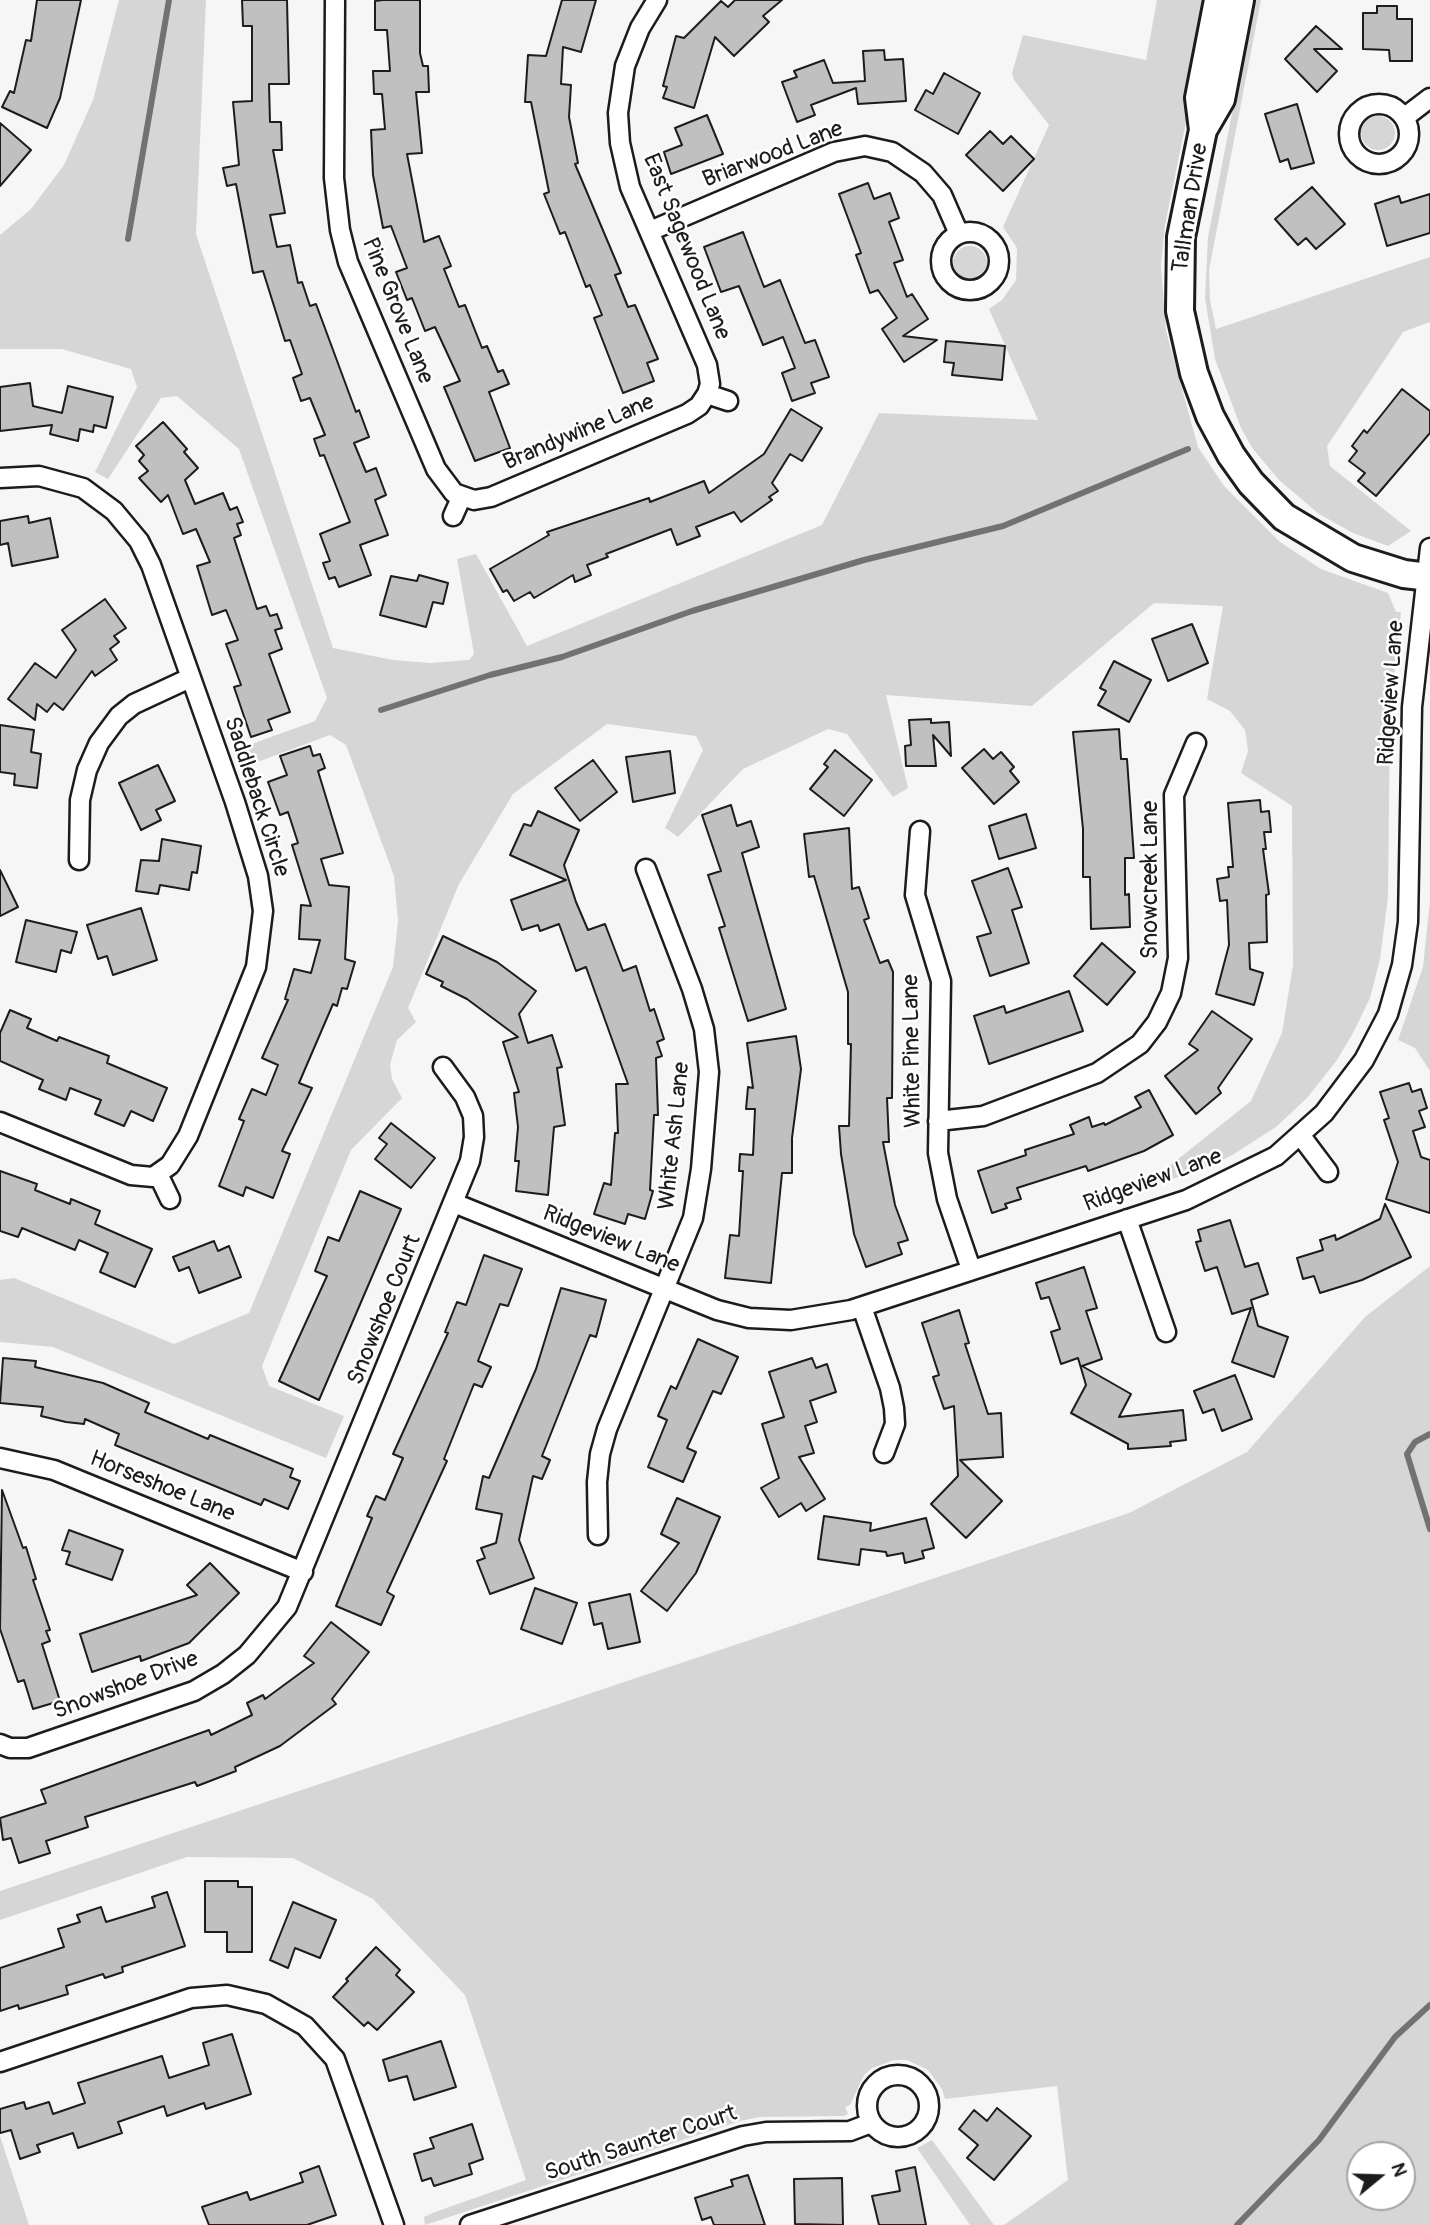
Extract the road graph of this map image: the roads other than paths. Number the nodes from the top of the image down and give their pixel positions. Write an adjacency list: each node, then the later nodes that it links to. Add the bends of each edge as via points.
1 (335, 0): 13 (street, Pine Grove Lane, via 334,178 344,246 436,469)
2 (657, 0): 8 (street, East Sagewood Lane, via 629,52 618,113 626,173)
3 (1218, 0): 7 (street, Tallman Drive, via 1199,98)
4 (1240, 0): 7 (street, Tallman Drive, via 1221,99)
5 (1430, 98): 6 (street)
6 (1405, 117)
7 (1203, 130): 16 (street, Tallman Drive, via 1181,237 1179,294 1188,352 1210,416 1242,472 1284,517 1353,558)
8 (650, 231): 9 (street, Briarwood Lane, via 834,152 865,146 892,152 923,173 942,195); 10 (street, East Sagewood Lane, via 707,365)
9 (959, 234)
10 (707, 394): 11 (street); 13 (street, Brandywine Lane, via 687,414 503,492 483,499)
11 (728, 401)
12 (0, 478): 17 (street, Saddleback Circle, via 27,475 71,483 119,516 145,552)
13 (461, 498): 14 (street)
14 (453, 516)
15 (1430, 548): 16 (street, Ridgeview Lane)
16 (1428, 577): 25 (street, Ridgeview Lane, via 1412,707 1408,922 1402,965 1373,1046)
17 (190, 678): 20 (street, via 134,704 105,732 87,770 80,800); 27 (street, Saddleback Circle, via 251,852 263,922 256,967 188,1136 176,1159)
18 (1196, 743): 23 (street, Snowcreek Lane, via 1174,795 1178,958 1171,993 1157,1022 1140,1044 1097,1073 983,1116)
19 (920, 831): 23 (street, White Pine Lane, via 915,895 941,981)
20 (79, 860)
21 (646, 869): 32 (street, White Ash Lane, via 692,989 704,1029 709,1072 693,1218)
22 (443, 1067): 29 (street, Snowshoe Court, via 466,1097 474,1123 473,1149)
23 (939, 1121): 31 (street, White Pine Lane, via 942,1177)
24 (0, 1122): 27 (street, via 131,1175 148,1178)
25 (1301, 1136): 26 (street); 30 (street, Ridgeview Lane, via 1276,1156 1226,1183)
26 (1328, 1172)
27 (158, 1174): 28 (street)
28 (170, 1199)
29 (454, 1203): 32 (street, Ridgeview Lane); 38 (street, Snowshoe Court)
30 (1127, 1219): 31 (street, Ridgeview Lane); 34 (street)
31 (971, 1269): 33 (street, Ridgeview Lane)
32 (665, 1288): 33 (street, Ridgeview Lane, via 733,1315 764,1320 816,1318); 37 (street, White Ash Lane, via 600,1454)
33 (862, 1307): 35 (street, via 894,1408 895,1424)
34 (1166, 1332)
35 (884, 1453)
36 (0, 1458): 38 (street, Horseshoe Lane, via 54,1470)
37 (598, 1535)
38 (303, 1572): 39 (street, Snowshoe Drive, via 287,1607 265,1636 239,1662 202,1687 28,1748)
39 (0, 1746)
40 (0, 2062): 42 (street, via 191,1998 228,1995 266,2004 306,2026 335,2059)
41 (872, 2123): 43 (street, South Saunter Court, via 850,2131 743,2136)
42 (394, 2225)
43 (470, 2225)

